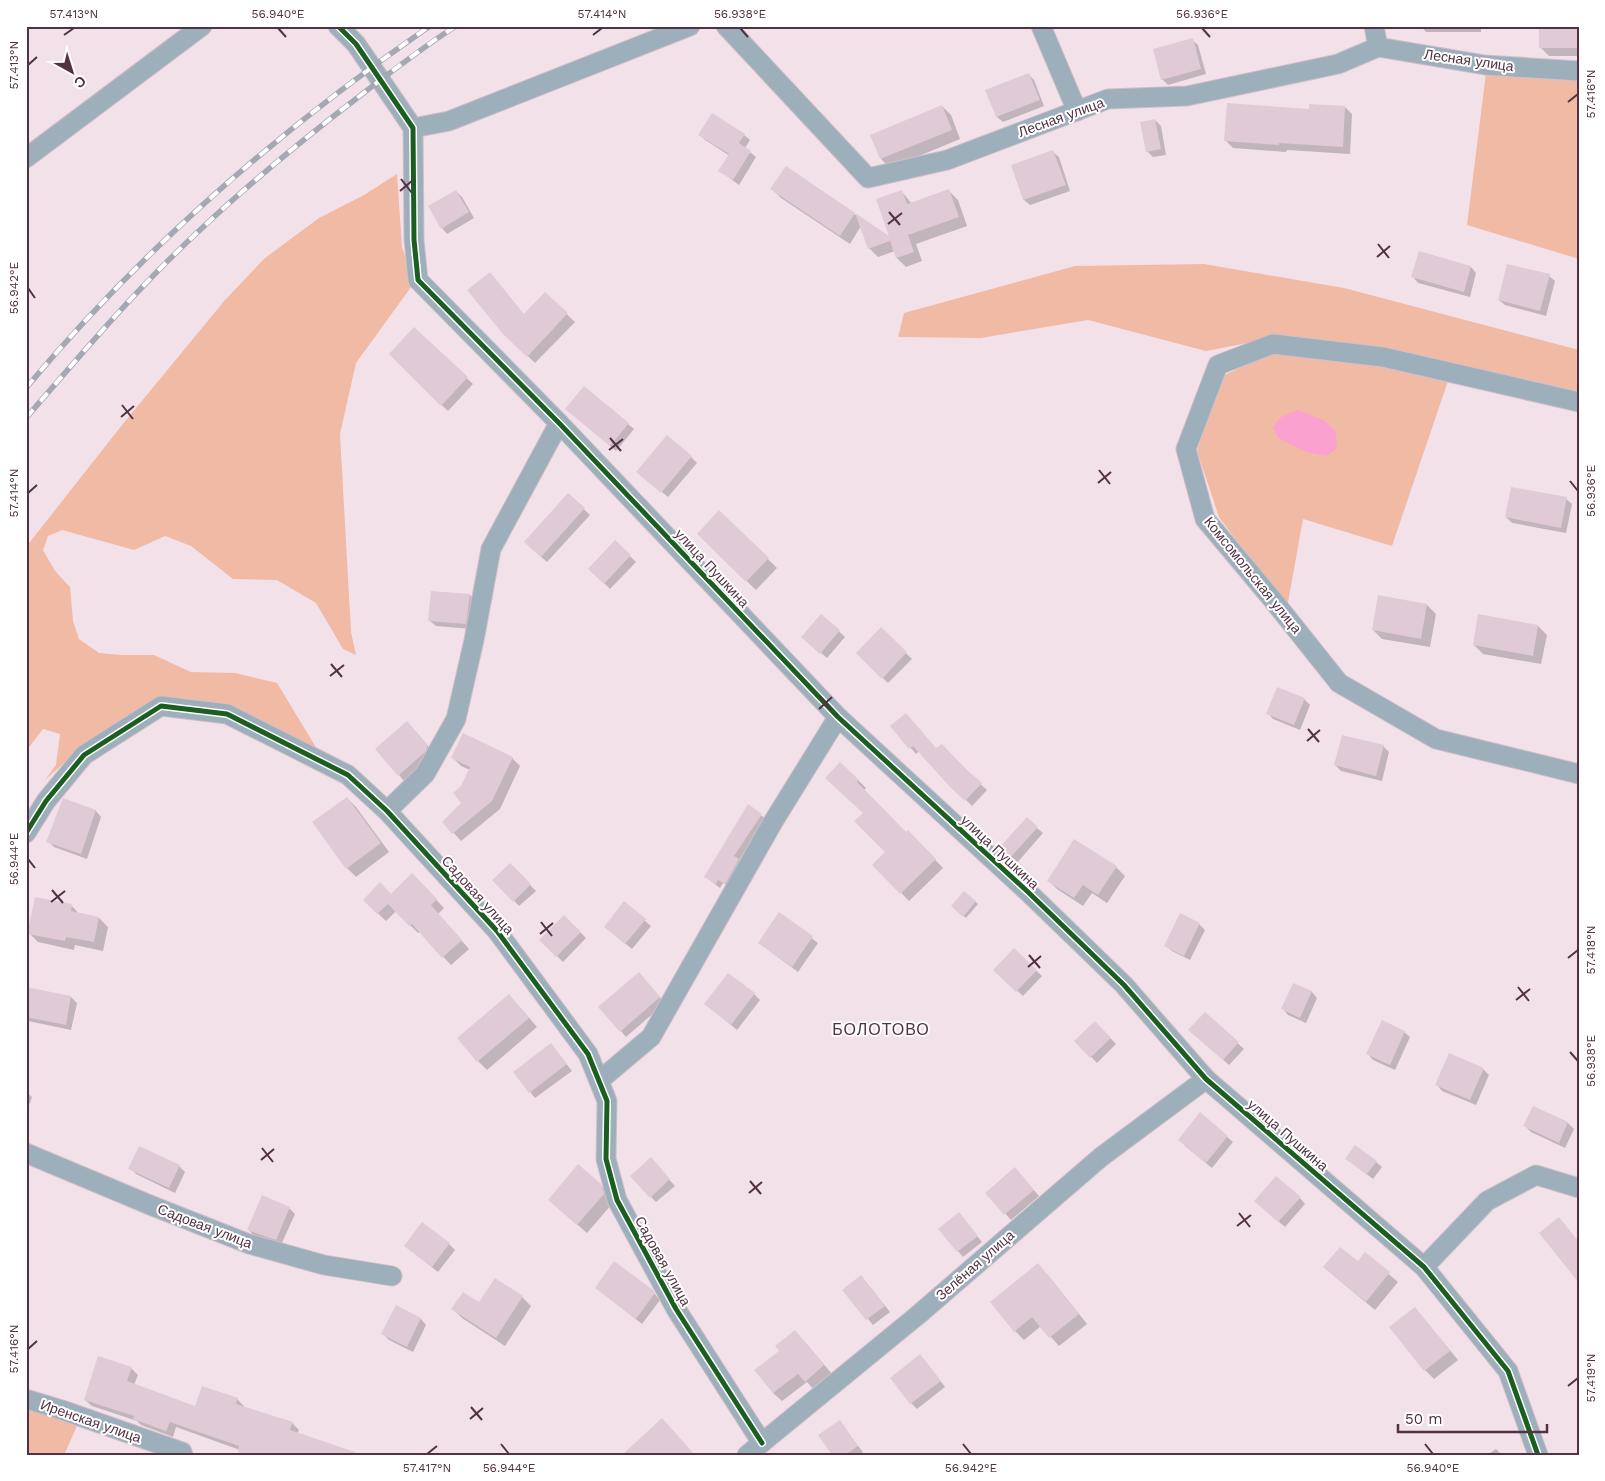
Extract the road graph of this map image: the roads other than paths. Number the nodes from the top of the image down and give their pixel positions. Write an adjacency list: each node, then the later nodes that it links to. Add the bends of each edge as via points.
1 (202, 26): 11 (street)
2 (338, 26): 10 (street, via 356,44)
3 (690, 26): 10 (street, via 449,121)
4 (726, 26): 9 (street, Лесная улица, via 868,178 947,160)
5 (1041, 26): 9 (street)
6 (1374, 26): 7 (street)
7 (1378, 47): 8 (street, Лесная улица, via 1485,65); 9 (street, Лесная улица, via 1338,64 1302,72 1187,96 1108,100)
8 (1579, 71)
9 (1077, 111)
10 (413, 128): 13 (street, улица Пушкина, via 414,240 418,280)
11 (26, 158)
12 (1579, 402): 15 (street, Комсомольская улица, via 1382,357 1273,344 1218,365 1186,449 1205,519 1339,683 1436,739)
13 (559, 423): 14 (street, улица Пушкина); 16 (street, via 491,549 456,719 425,774)
14 (838, 717): 18 (street, улица Пушкина, via 1117,979); 19 (street, via 650,1037)
15 (1579, 774)
16 (387, 811): 17 (street, Садовая улица, via 348,775 227,714 161,706 84,756 46,801); 19 (street, Садовая улица, via 497,931 588,1054)
17 (26, 833)
18 (1206, 1079): 22 (street, улица Пушкина); 25 (street, Зелёная улица, via 1101,1157 918,1315)
19 (600, 1080): 25 (street, Садовая улица, via 607,1100 606,1159 617,1200 676,1309)
20 (26, 1152): 23 (street, Садовая улица, via 249,1244 324,1265)
21 (1579, 1188): 22 (street, via 1536,1175 1488,1201)
22 (1424, 1267): 28 (street, улица Пушкина, via 1508,1371)
23 (392, 1276)
24 (26, 1399): 26 (street, Иренская улица)
25 (762, 1443): 27 (street, Зелёная улица)
26 (183, 1455)
27 (747, 1455)
28 (1538, 1455)

